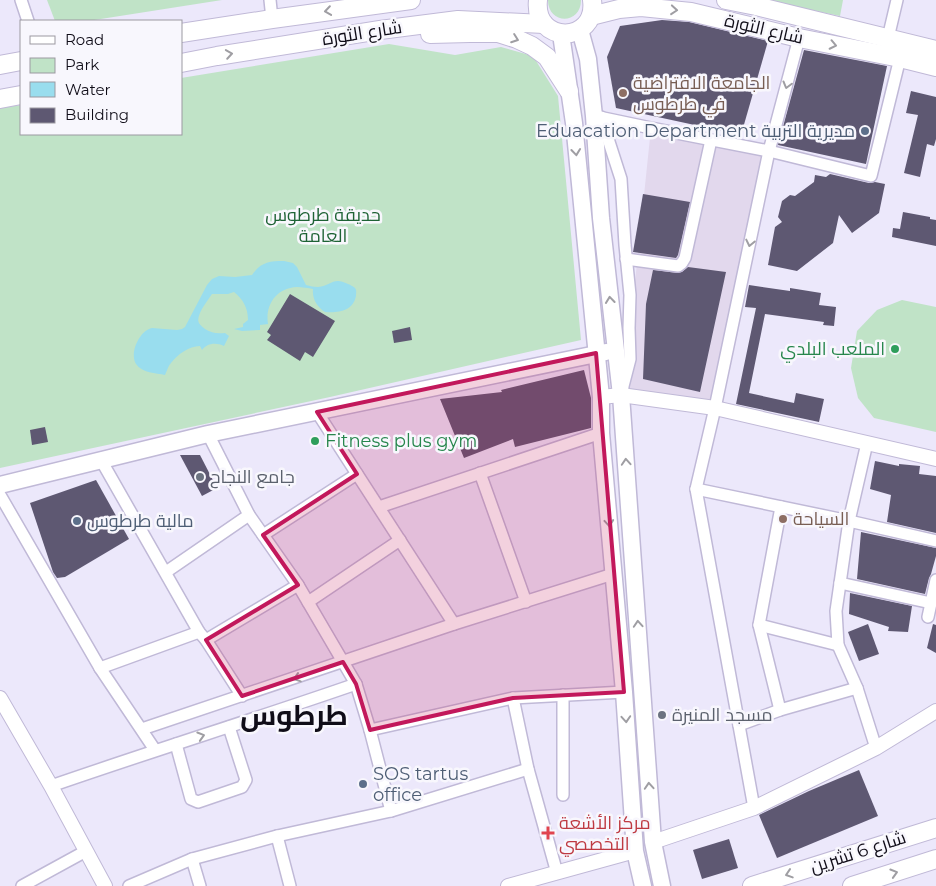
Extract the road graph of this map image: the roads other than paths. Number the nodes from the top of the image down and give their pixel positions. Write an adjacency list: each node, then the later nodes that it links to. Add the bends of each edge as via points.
1 (21, 0): 9 (street)
2 (270, 0): 8 (street)
3 (411, 0): 8 (main road, شارع الثورة, one-way to 8)
4 (538, 0): 10 (main road, via 537,9)
5 (726, 0): 15 (main road, شارع الثورة)
6 (897, 0): 15 (street)
7 (588, 15): 13 (main road, شارع الثورة, via 570,34); 14 (main road, شارع الثورة, one-way to 14, via 640,7 691,12); 25 (main road, via 588,59)
8 (272, 19): 12 (main road, شارع الثورة)
9 (28, 20)
10 (544, 24): 11 (main road, شارع الثورة, via 458,20); 13 (main road)
11 (380, 30): 19 (main road, شارع الثورة, one-way to 11); 22 (main road, one-way to 22, via 407,34 498,33 517,39 547,57)
12 (182, 33)
13 (561, 34): 22 (main road)
14 (799, 38): 17 (main road, شارع الثورة, one-way to 17); 27 (street, one-way to 27)
15 (888, 38): 16 (main road, شارع الثورة)
16 (936, 50)
17 (900, 58): 21 (main road, شارع الثورة); 27 (street, via 872,176)
18 (20, 61): 20 (main road)
19 (182, 64)
20 (0, 65)
21 (936, 67)
22 (569, 90): 30 (main road, one-way to 30)
23 (20, 95): 24 (main road)
24 (0, 99)
25 (597, 116): 26 (street); 28 (street, via 621,179); 29 (main road, one-way to 25, via 601,218)
26 (711, 140): 27 (street); 28 (street, via 686,258 678,266)
27 (769, 151): 33 (street, one-way to 33)
28 (626, 259): 31 (street, via 630,295 630,359)
29 (615, 350): 30 (main road); 31 (main road)
30 (596, 353): 32 (main road); 34 (main road)
31 (621, 395): 32 (street); 33 (street); 90 (main road, one-way to 31)
32 (601, 397): 35 (main road)
33 (715, 408): 37 (street); 43 (street)
34 (318, 412): 36 (main road); 41 (street)
35 (601, 433): 40 (street); 53 (main road, one-way to 53)
36 (208, 434): 39 (main road); 47 (street)
37 (867, 443): 38 (street); 48 (street)
38 (936, 459)
39 (101, 460): 42 (main road); 52 (street)
40 (480, 473): 45 (street); 58 (street)
41 (358, 474): 45 (street); 49 (street)
42 (0, 485)
43 (696, 489): 46 (street); 76 (street)
44 (0, 495): 66 (street)
45 (378, 507): 50 (street)
46 (781, 508): 48 (street); 62 (street)
47 (250, 515): 49 (street); 52 (street)
48 (849, 521): 51 (street); 55 (street)
49 (263, 535): 56 (street)
50 (400, 540): 57 (street); 61 (street)
51 (936, 541)
52 (166, 572): 63 (street)
53 (613, 574): 58 (street); 69 (main road)
54 (936, 580): 59 (street)
55 (840, 583): 59 (street); 64 (street, via 836,611)
56 (298, 585): 57 (street); 63 (street)
57 (308, 602): 65 (street)
58 (526, 602): 61 (street)
59 (931, 603): 60 (street)
60 (928, 617)
61 (454, 624): 65 (street)
62 (759, 625): 64 (street); 74 (street)
63 (203, 636): 66 (street); 71 (street)
64 (838, 646): 68 (street)
65 (343, 662): 67 (street); 71 (street, one-way to 71)
66 (100, 668): 78 (street)
67 (356, 684): 77 (street); 79 (street)
68 (857, 688): 74 (street); 81 (street)
69 (624, 692): 70 (street); 92 (main road, one-way to 92)
70 (562, 695): 73 (street); 85 (street)
71 (242, 696): 78 (street)
72 (0, 698): 84 (street)
73 (513, 698): 79 (street); 83 (street)
74 (780, 710): 76 (street)
75 (936, 711): 81 (street)
76 (739, 725): 86 (street)
77 (229, 727): 80 (street, one-way to 77); 80 (street, via 246,780 242,787 198,802 191,799)
78 (142, 730): 82 (street)
79 (370, 730): 87 (street)
80 (176, 744): 82 (street)
81 (876, 748): 86 (street)
82 (155, 750): 84 (street)
83 (528, 769): 87 (street); 95 (street)
84 (51, 786): 91 (street)
85 (563, 795)
86 (754, 808): 90 (street)
87 (391, 811): 89 (street)
88 (936, 828): 104 (main road, شارع 6 تشرين, one-way to 104)
89 (277, 836): 93 (street); 100 (street)
90 (653, 842): 103 (main road)
91 (86, 850): 96 (street); 97 (street)
92 (635, 851): 95 (street); 102 (main road)
93 (192, 860): 98 (street); 99 (street)
94 (936, 860): 105 (main road, شارع 6 تشرين, one-way to 94)
95 (557, 873): 101 (street)
96 (22, 886)
97 (106, 886)
98 (129, 886)
99 (200, 886)
100 (290, 886)
101 (508, 886)
102 (643, 886)
103 (662, 886)
104 (752, 886)
105 (852, 886)

